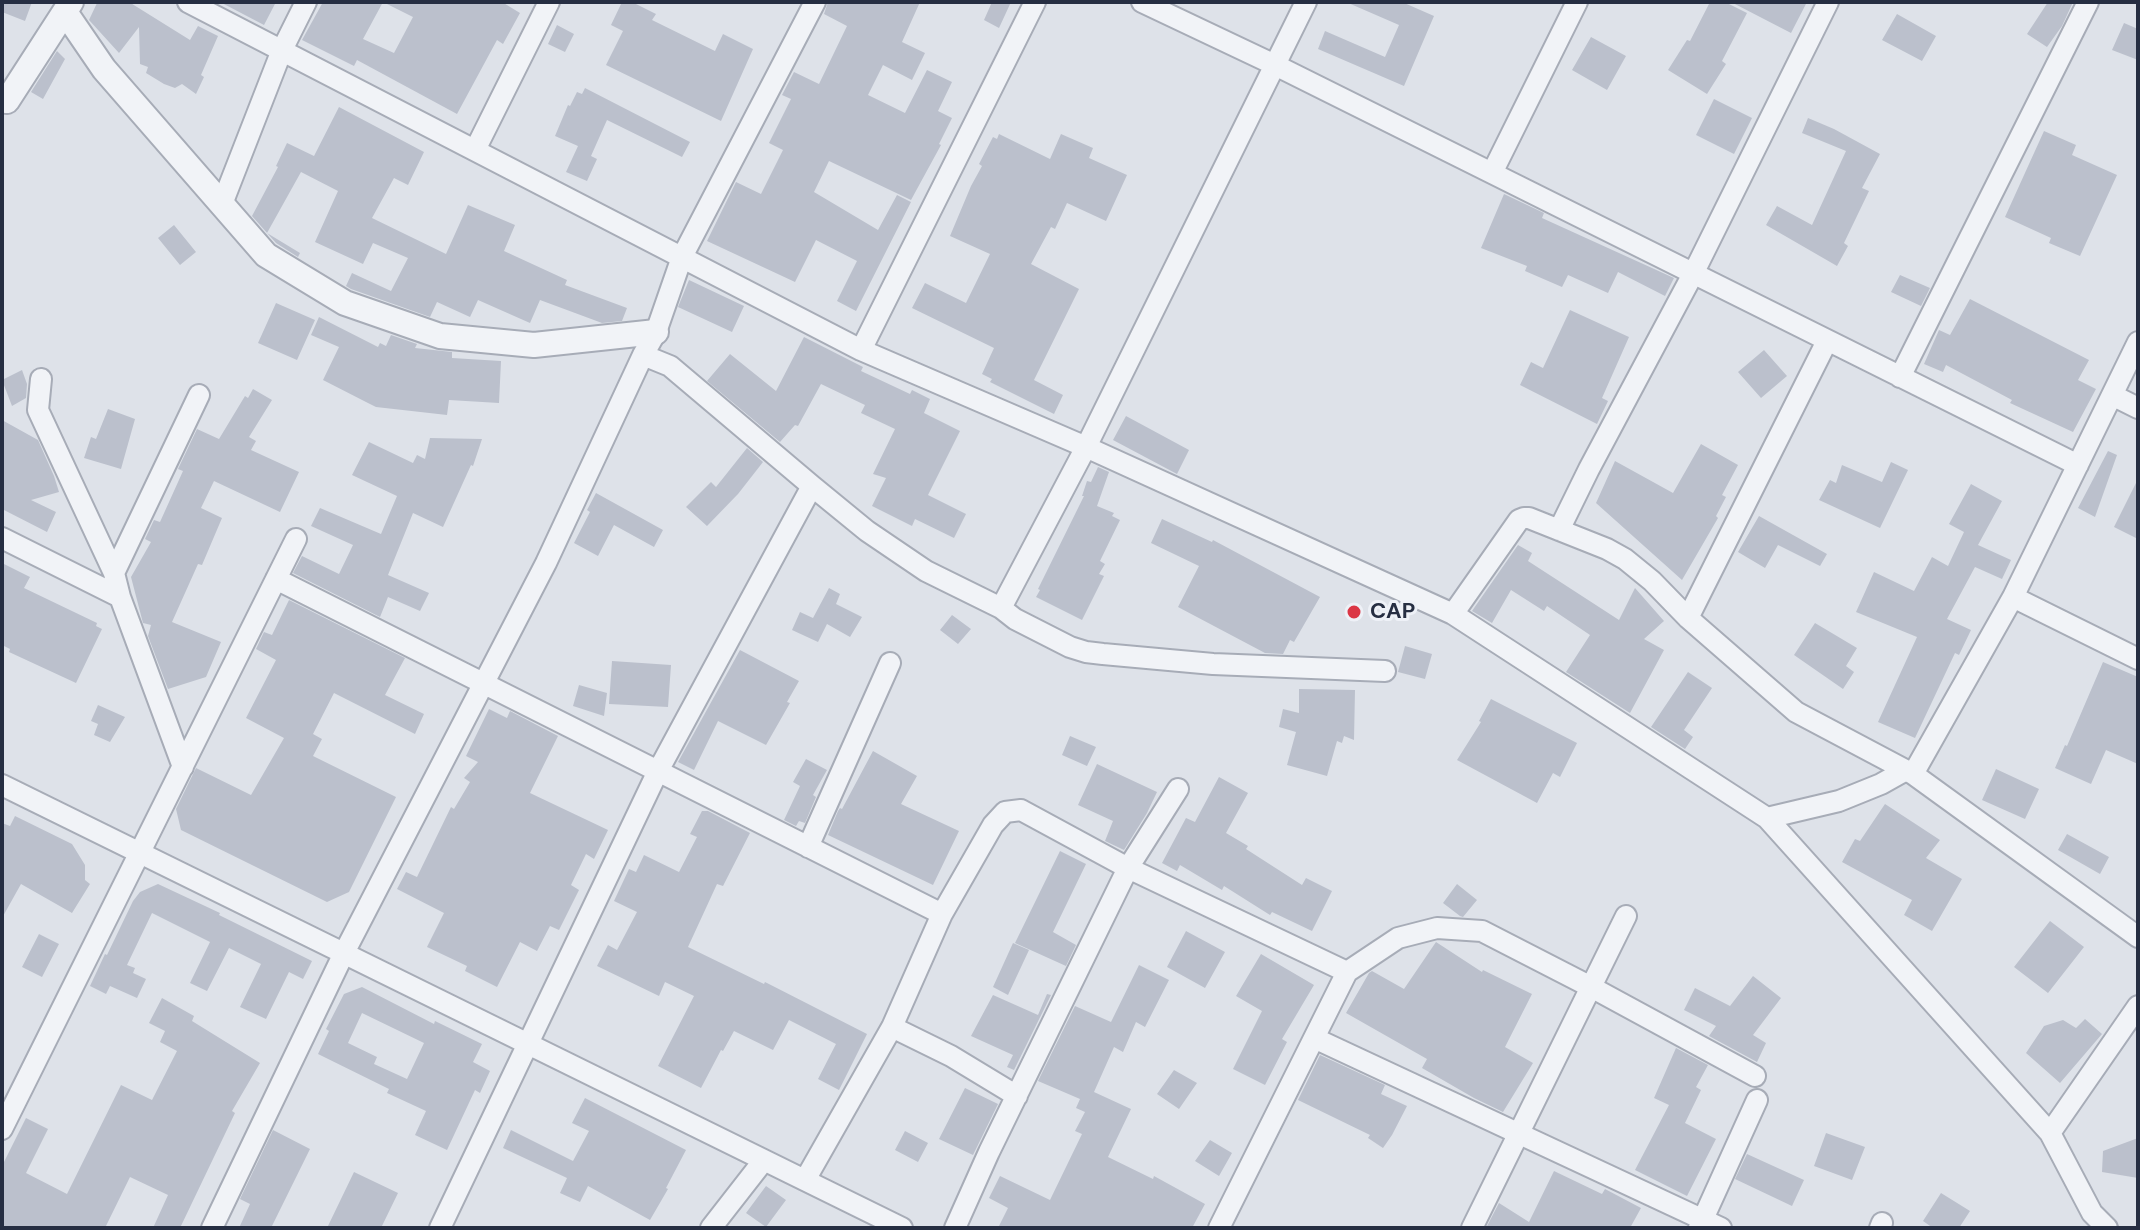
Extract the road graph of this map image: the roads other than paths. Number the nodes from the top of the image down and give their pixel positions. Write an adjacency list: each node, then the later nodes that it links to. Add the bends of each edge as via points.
1 (188, 2): 12 (street)
2 (306, 2): 12 (street)
3 (549, 2): 15 (street)
4 (815, 2): 18 (street)
5 (1035, 2): 23 (street)
6 (1142, 2): 13 (street)
7 (1306, 2): 13 (street)
8 (1577, 2): 16 (street)
9 (1828, 2): 19 (street)
10 (2088, 2): 25 (street)
11 (68, 7): 14 (street, via 7,101); 17 (street, via 104,69)
12 (282, 50): 15 (street); 17 (street)
13 (1275, 65): 16 (street); 30 (street)
14 (2, 99)
15 (475, 150): 18 (street)
16 (1492, 173): 19 (street)
17 (222, 204): 20 (street, via 266,255 345,303 440,336 534,345)
18 (682, 257): 20 (street); 23 (street)
19 (1693, 274): 21 (street); 33 (street)
20 (656, 332): 24 (street)
21 (1827, 341): 25 (street); 42 (street)
22 (2138, 342): 28 (street)
23 (861, 350): 30 (street)
24 (643, 355): 32 (street, via 670,366); 46 (street, via 546,563)
25 (1900, 377): 31 (street)
26 (41, 379): 36 (street, via 38,410)
27 (199, 395): 36 (street)
28 (2112, 395): 29 (street); 31 (street)
29 (2138, 408)
30 (1086, 447): 40 (street); 41 (street)
31 (2078, 465): 39 (street)
32 (812, 486): 40 (street, via 926,571); 48 (street)
33 (1559, 530): 41 (street, via 1529,518 1519,520); 42 (street, via 1625,559)
34 (2, 538): 38 (street)
35 (296, 539): 37 (street)
36 (114, 573): 38 (street)
37 (276, 579): 46 (street); 47 (street)
38 (120, 597): 47 (street)
39 (2013, 597): 43 (street); 49 (street)
40 (1001, 608): 45 (street, via 1051,639 1086,652)
41 (1453, 614): 52 (street)
42 (1688, 618): 49 (street, via 1796,712)
43 (2138, 659)
44 (890, 663): 53 (street)
45 (1385, 671)
46 (483, 683): 48 (street); 59 (street)
47 (183, 767): 54 (street)
48 (658, 771): 53 (street); 65 (street)
49 (1910, 772): 52 (street, via 1839,801); 58 (street)
50 (2, 785): 54 (street)
51 (1178, 789): 55 (street)
52 (1767, 818): 70 (street)
53 (808, 847): 56 (street)
54 (140, 853): 59 (street); 69 (street)
55 (1128, 868): 56 (street, via 1021,810 1005,812); 60 (street); 67 (street)
56 (942, 914): 63 (street)
57 (1626, 916): 61 (street)
58 (2138, 937)
59 (344, 953): 65 (street); 75 (street)
60 (1347, 972): 61 (street, via 1398,938 1437,928 1482,931); 64 (street)
61 (1591, 987): 66 (street); 71 (street)
62 (2138, 1006): 70 (street)
63 (892, 1027): 67 (street); 73 (street)
64 (1314, 1038): 71 (street); 80 (street)
65 (528, 1044): 72 (street); 76 (street)
66 (1755, 1076)
67 (1017, 1096): 79 (street)
68 (1757, 1100): 74 (street)
69 (2, 1129)
70 (2050, 1133): 82 (street, via 2092,1213)
71 (1519, 1134): 74 (street); 81 (street)
72 (764, 1160): 73 (street); 77 (street)
73 (805, 1180): 78 (street)
74 (1708, 1225)
75 (212, 1228)
76 (440, 1228)
77 (711, 1228)
78 (902, 1228)
79 (955, 1228)
80 (1219, 1228)
81 (1472, 1228)
82 (2107, 1228)

